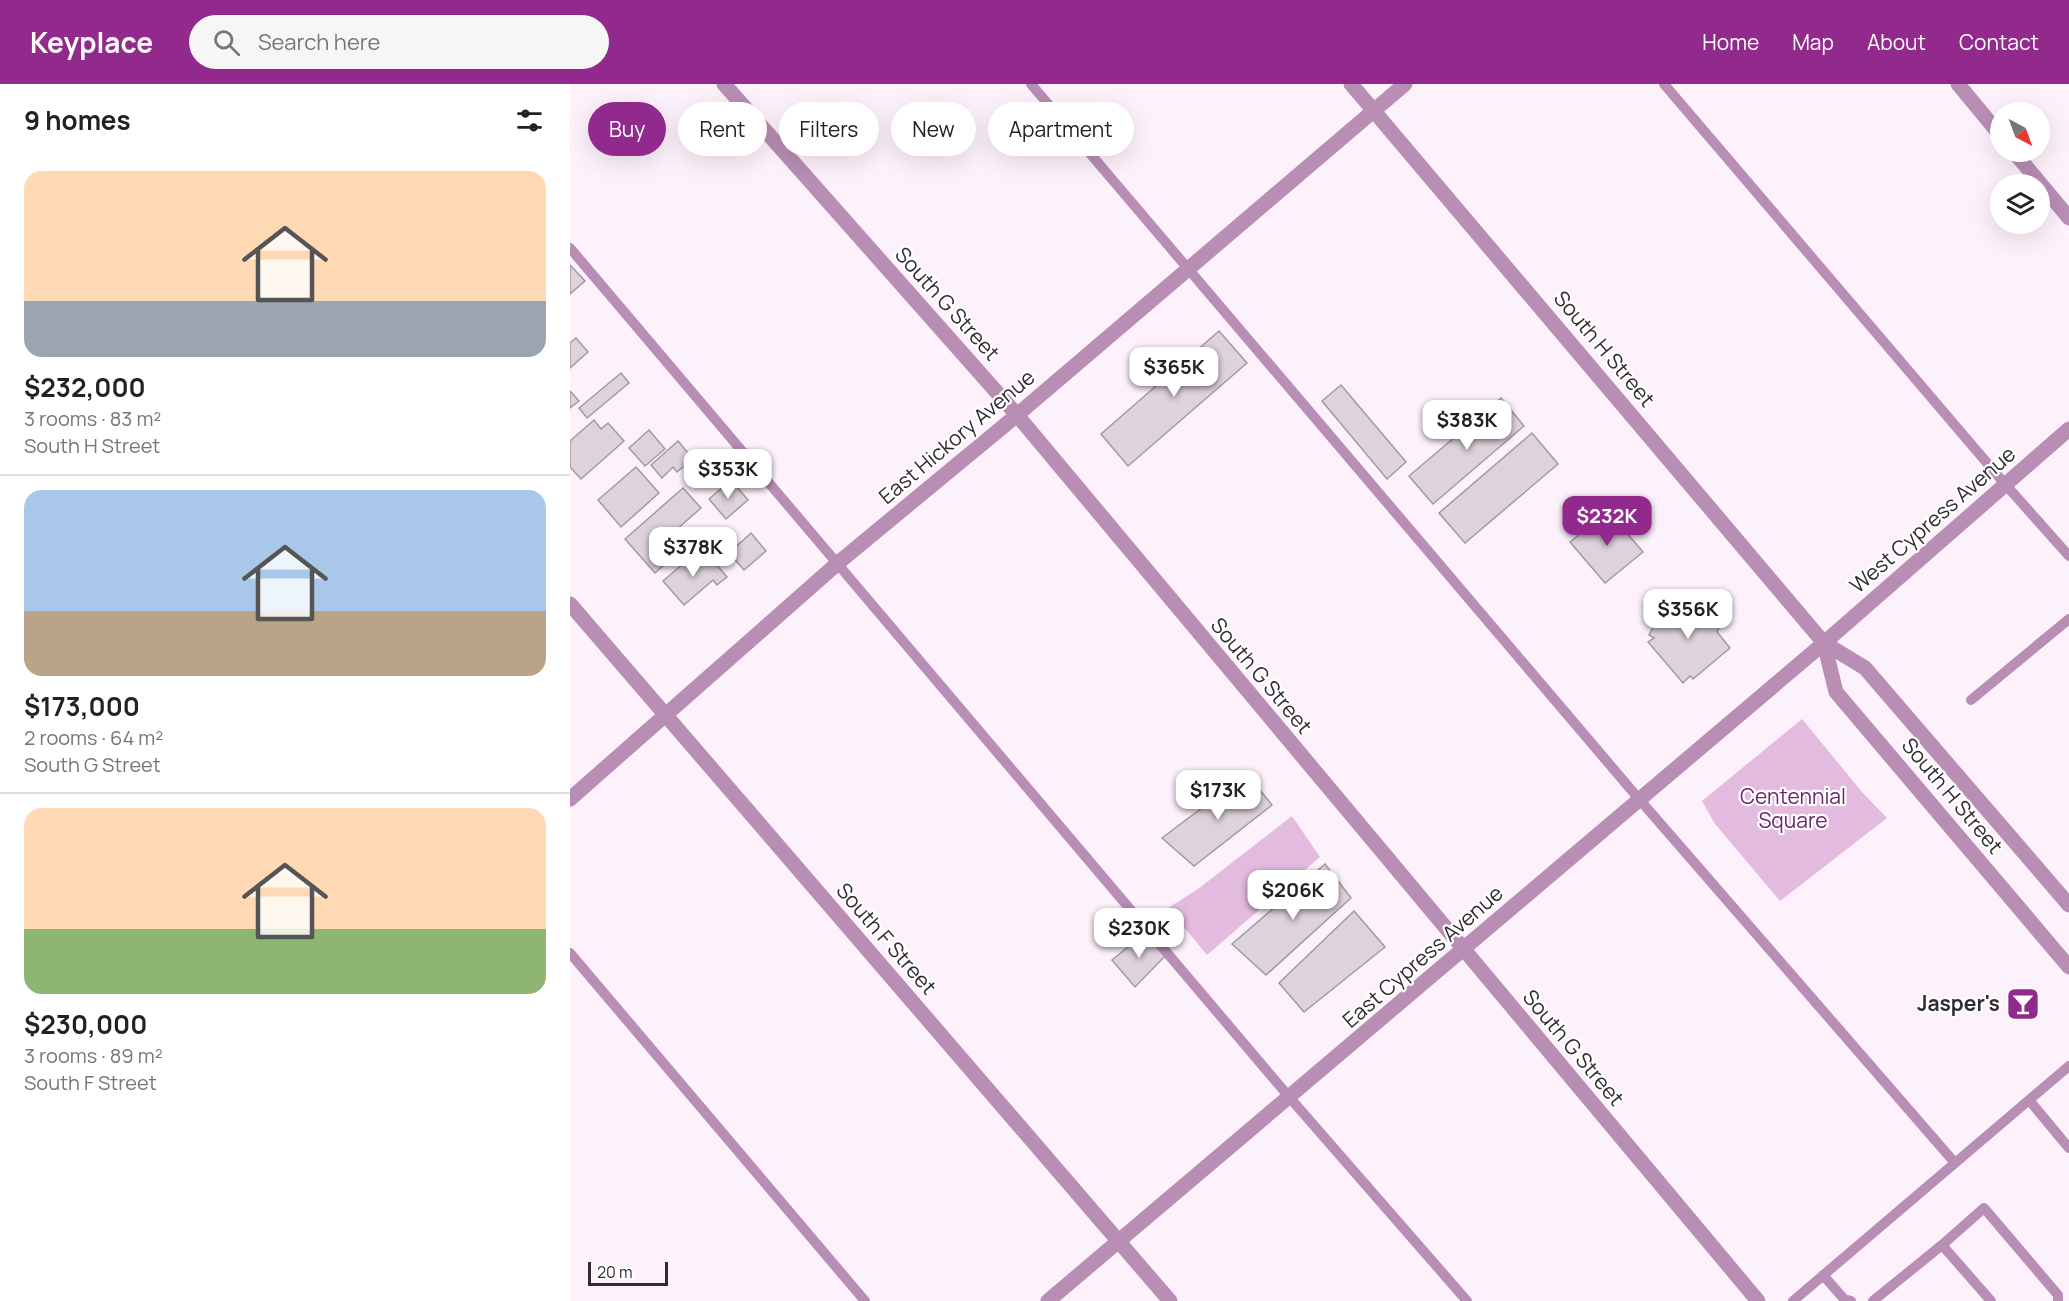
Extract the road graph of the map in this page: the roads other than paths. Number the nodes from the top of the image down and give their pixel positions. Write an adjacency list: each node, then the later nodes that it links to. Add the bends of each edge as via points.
1 (723, 84): 13 (street, South G Street)
2 (1031, 84): 12 (lane)
3 (1352, 84): 7 (street, South H Street)
4 (1405, 84): 7 (street, East Hickory Avenue)
5 (1664, 84): 15 (lane)
6 (1958, 84): 8 (street)
7 (1375, 110): 12 (street, East Hickory Avenue); 20 (street, South H Street)
8 (1990, 123)
9 (2022, 162): 10 (street)
10 (2069, 218)
11 (570, 248): 17 (lane)
12 (1189, 266): 13 (street, East Hickory Avenue); 24 (lane)
13 (1017, 415): 17 (street, East Hickory Avenue); 26 (street, South G Street)
14 (2069, 429): 15 (street, West Cypress Avenue)
15 (2005, 484): 16 (lane); 20 (street, West Cypress Avenue)
16 (2069, 556)
17 (838, 563): 22 (street, East Hickory Avenue); 30 (lane)
18 (570, 604): 22 (street, South F Street)
19 (2069, 619): 21 (lane)
20 (1824, 643): 24 (street, East Cypress Avenue); 25 (street, South H Street, via 1865,668); 28 (street, South H Street, via 1836,692)
21 (1971, 700)
22 (666, 715): 23 (street, East Hickory Avenue); 34 (street, South F Street)
23 (570, 799)
24 (1640, 800): 26 (street, East Cypress Avenue); 33 (lane)
25 (2069, 905)
26 (1462, 950): 30 (street, East Cypress Avenue); 41 (street, South G Street)
27 (570, 953): 37 (lane)
28 (2069, 967)
29 (2069, 1066): 31 (lane)
30 (1290, 1098): 34 (street, East Cypress Avenue); 40 (lane)
31 (2029, 1100): 32 (lane); 33 (lane)
32 (2069, 1148)
33 (1955, 1163): 36 (lane)
34 (1118, 1241): 38 (street, East Cypress Avenue); 39 (street, South F Street)
35 (1942, 1245): 44 (lane); 45 (lane); 46 (lane, via 1984,1208 2058,1295)
36 (1823, 1275): 42 (lane); 43 (lane, via 1844,1299)
37 (865, 1301)
38 (1048, 1301)
39 (1170, 1301)
40 (1467, 1301)
41 (1758, 1301)
42 (1793, 1301)
43 (1851, 1301)
44 (1873, 1301)
45 (1991, 1301)
46 (2058, 1301)

